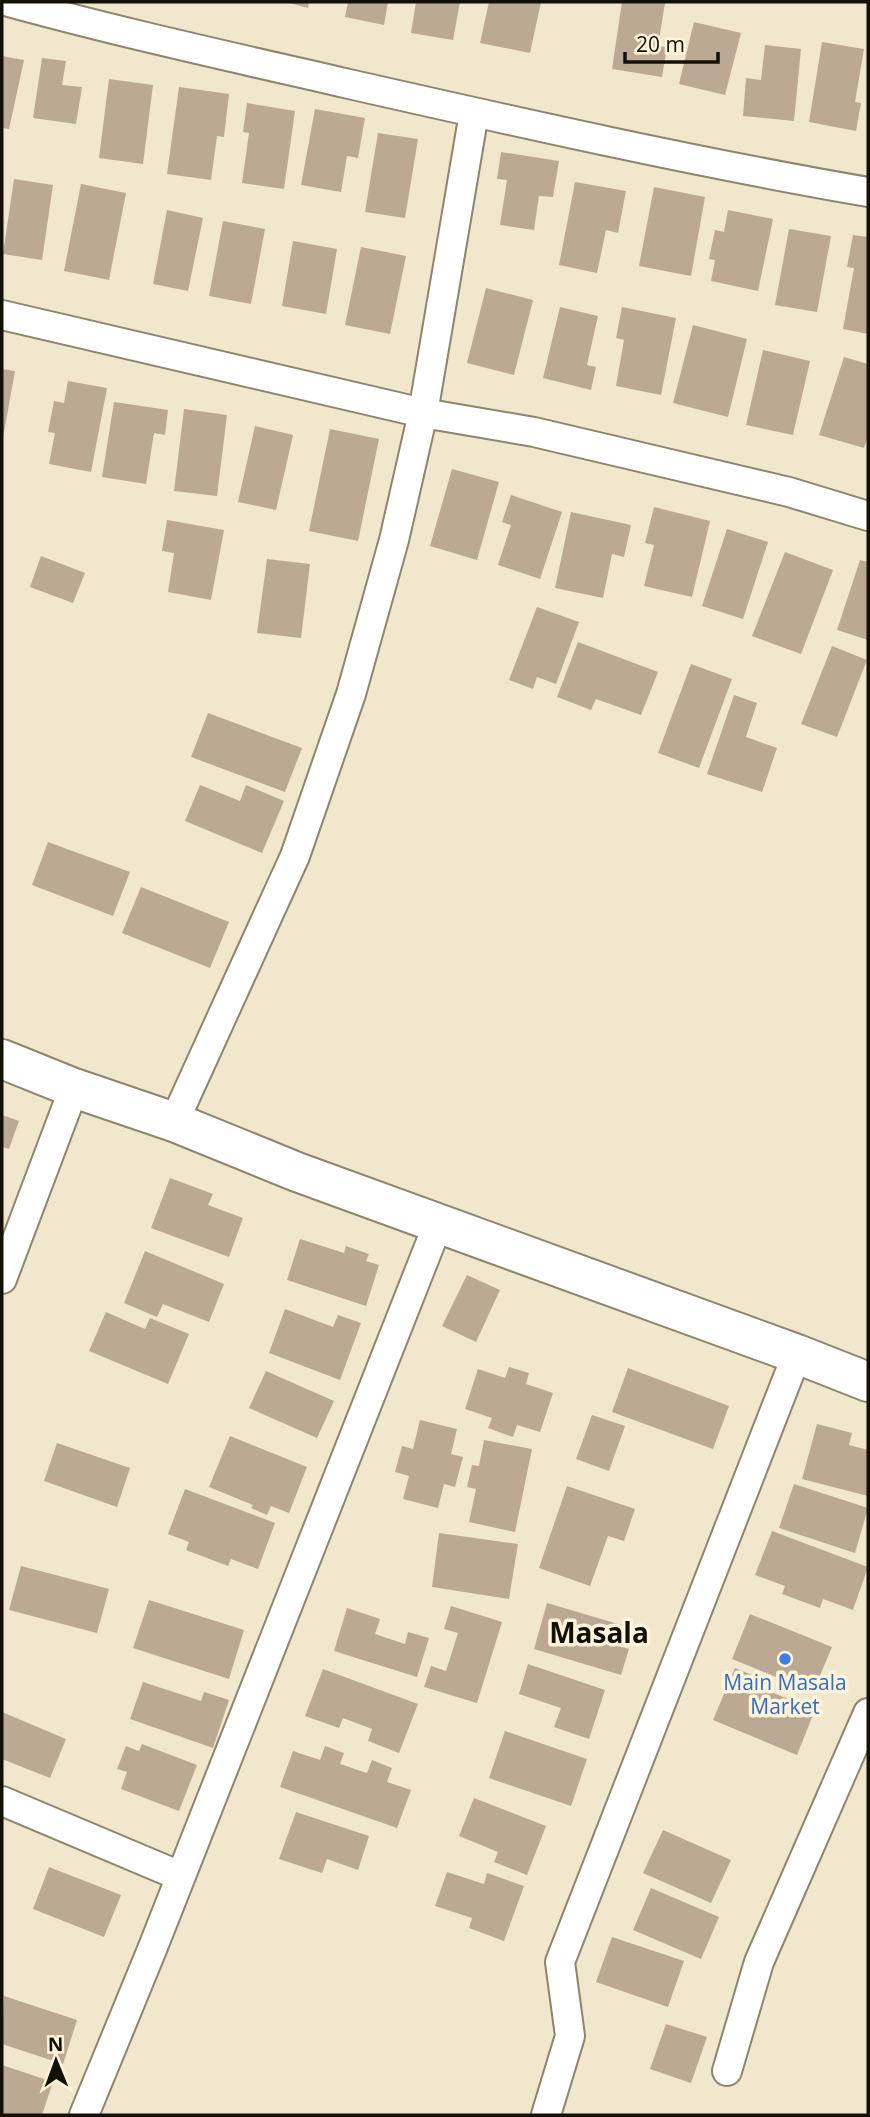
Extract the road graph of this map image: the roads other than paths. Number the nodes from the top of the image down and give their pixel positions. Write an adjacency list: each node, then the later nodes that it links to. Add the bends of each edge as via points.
1 (9, 2): 2 (street)
2 (474, 113): 3 (street); 5 (street)
3 (868, 191)
4 (2, 315): 5 (street)
5 (424, 413): 6 (street, via 534,432 789,492); 9 (street, via 351,694 295,856)
6 (868, 516)
7 (2, 1059): 8 (street)
8 (74, 1088): 9 (street); 11 (street)
9 (174, 1122): 10 (street)
10 (438, 1224): 12 (street); 16 (street)
11 (2, 1279)
12 (797, 1353): 13 (street); 19 (street, via 560,1962 570,2036)
13 (868, 1382)
14 (868, 1713): 17 (street, via 759,1962)
15 (2, 1801): 16 (street)
16 (180, 1876): 18 (street)
17 (727, 2071)
18 (84, 2115)
19 (546, 2115)

